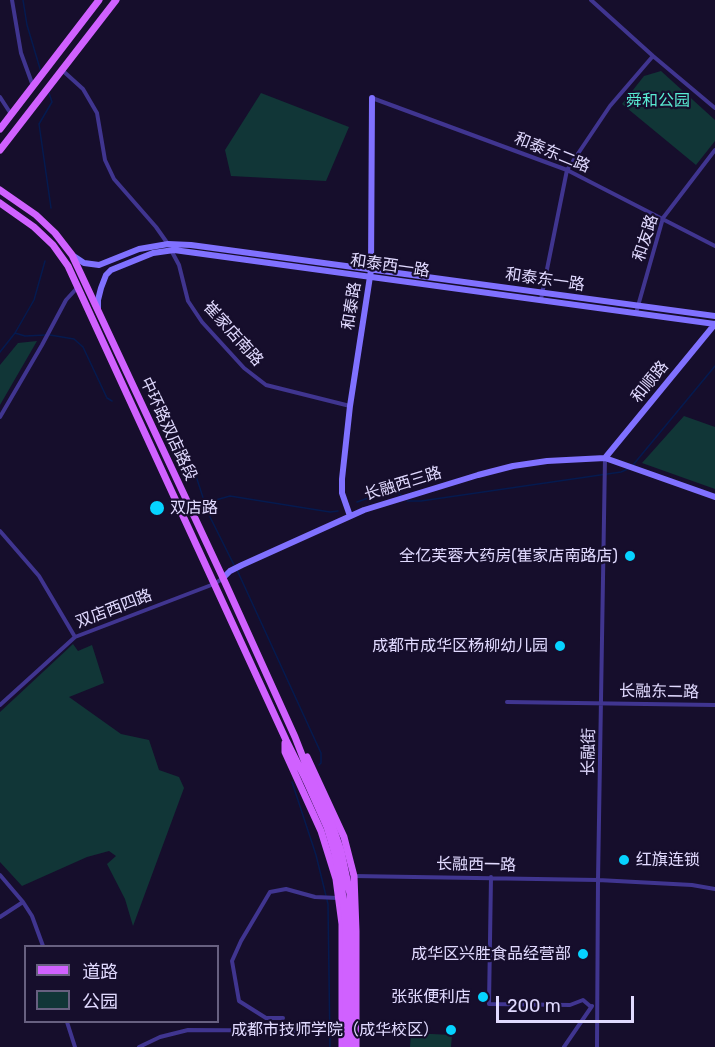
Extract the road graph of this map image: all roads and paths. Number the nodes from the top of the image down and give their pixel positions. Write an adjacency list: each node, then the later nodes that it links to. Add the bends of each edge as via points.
1 (12, 0): 7 (street, via 21,53)
2 (99, 0): 7 (main road)
3 (116, 0): 6 (main road)
4 (591, 0): 5 (street)
5 (653, 56): 10 (street); 15 (street, via 609,106)
6 (61, 70): 13 (main road); 20 (street, 崔家店南路, via 83,89 97,113 105,160 114,179)
7 (34, 85): 11 (main road)
8 (0, 97): 11 (street)
9 (372, 98): 15 (street, 和泰东二路); 22 (street, 和泰路)
10 (715, 108)
11 (12, 115): 12 (main road)
12 (0, 129)
13 (0, 150)
14 (715, 150): 18 (street, 和友路)
15 (567, 170): 18 (street, 和泰东二路); 24 (street)
16 (0, 190): 21 (main road, 中环路双店路段, via 36,215)
17 (0, 203): 23 (main road, 中环路双店路段, via 53,245)
18 (663, 218): 19 (street, 和泰东二路); 25 (street, 和友路)
19 (715, 246)
20 (169, 247): 21 (street, 和泰西一路, via 139,249 99,265 84,263); 22 (street, 和泰西一路); 26 (street, 和泰西一路, via 111,270 101,288); 29 (street, 崔家店南路, via 179,265 188,301 244,368 266,385)
21 (72, 255): 26 (main road, 中环路双店路段)
22 (371, 274): 24 (street, 和泰东一路); 29 (street, 和泰路)
23 (77, 288): 30 (street, via 66,300); 36 (main road, 中环路双店路段)
24 (542, 296): 25 (street, 和泰东一路)
25 (637, 309): 27 (street, 和泰东一路); 28 (street)
26 (98, 313): 35 (main road, 中环路双店路段)
27 (715, 316)
28 (715, 324): 31 (street, 和顺路)
29 (350, 406): 33 (street, 和泰路, via 342,479)
30 (0, 417)
31 (605, 458): 32 (street); 33 (street, 长融西三路, via 513,466); 39 (street, 长融街)
32 (715, 497)
33 (350, 516): 35 (street, 长融西三路, via 242,565)
34 (0, 531): 37 (street, via 39,576)
35 (223, 579): 36 (street, 双店西四路); 42 (main road, 中环路双店路段)
36 (214, 584): 37 (street, 双店西四路); 43 (main road, 中环路双店路段)
37 (75, 637): 40 (street, 双店西四路)
38 (507, 702): 39 (street, 长融东二路)
39 (602, 703): 41 (street, 长融东二路); 49 (street, 长融街)
40 (0, 705)
41 (715, 705)
42 (295, 737): 44 (main road); 46 (main road, via 344,837)
43 (285, 741): 44 (main road); 48 (main road, via 285,753 321,831)
44 (309, 779): 62 (main road, bridge, via 327,827 342,890 346,924); 63 (main road, bridge, via 335,833 350,894)
45 (0, 875): 52 (street)
46 (354, 876): 47 (street, 长融西一路); 48 (street, 长融西一路); 63 (main road)
47 (491, 877): 49 (street, 长融西一路); 56 (street, via 489,1004 570,1005 583,1000)
48 (336, 879): 51 (main road)
49 (598, 880): 50 (street, 长融西一路); 55 (street, 长融街)
50 (715, 888)
51 (339, 898): 57 (street, via 285,889 270,892 241,941 232,962 239,1001 266,1018); 59 (main road, via 342,924)
52 (23, 902): 53 (street); 54 (street)
53 (0, 917)
54 (43, 945)
55 (598, 1005): 56 (street); 65 (street, 长融街)
56 (590, 1006): 64 (street)
57 (283, 1018)
58 (67, 1023): 60 (street)
59 (338, 1031): 61 (street, via 189,1030); 62 (main road)
60 (75, 1047)
61 (139, 1047)
62 (344, 1047)
63 (354, 1047)
64 (564, 1047)
65 (597, 1047)

